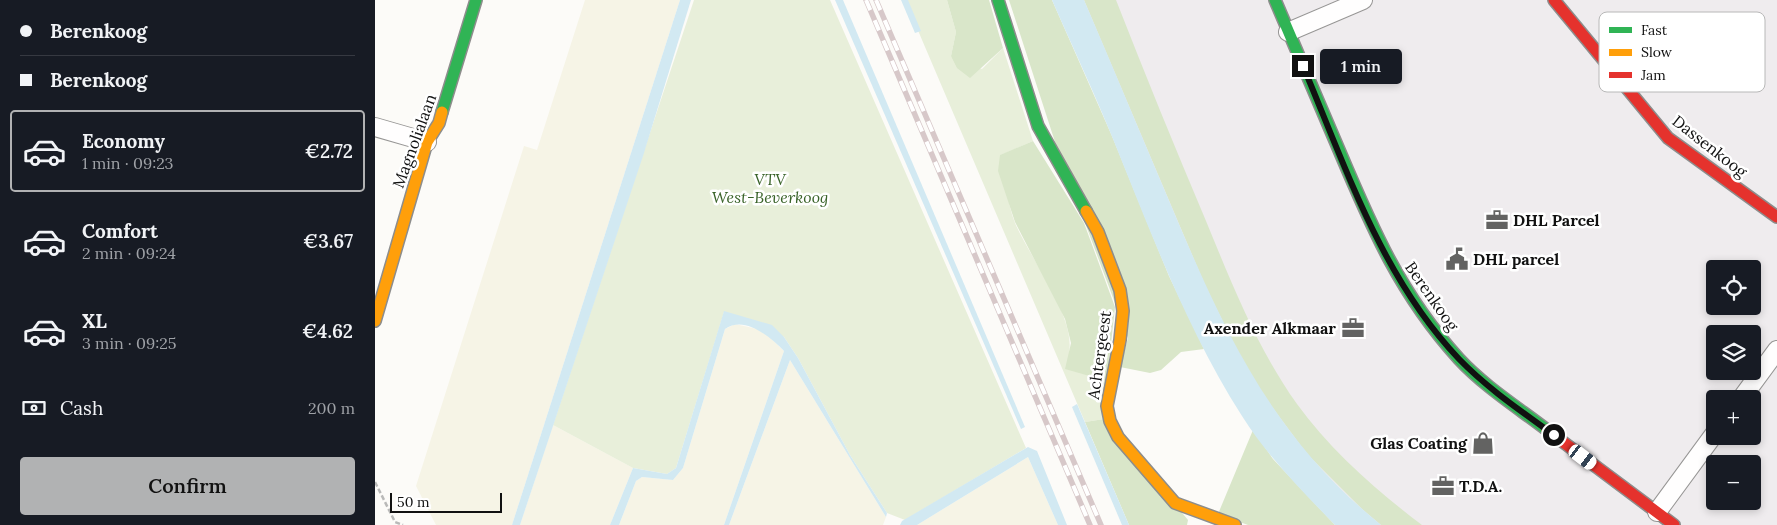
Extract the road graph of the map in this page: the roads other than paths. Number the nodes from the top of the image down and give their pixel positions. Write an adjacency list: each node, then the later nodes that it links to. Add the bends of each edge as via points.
1 (476, 0): 10 (street, Magnolialaan, via 439,124)
2 (998, 0): 18 (street, Achtergeest, via 1038,126 1098,232 1120,290 1123,311 1107,406 1110,421 1118,436 1175,503)
3 (1275, 0): 6 (street, Berenkoog)
4 (1363, 0): 6 (street)
5 (1554, 0): 7 (street, Dassenkoog)
6 (1288, 32): 17 (street, Berenkoog, via 1385,254 1430,325 1486,384)
7 (1599, 54)
8 (1630, 92): 11 (street, Dassenkoog, via 1668,138)
9 (375, 127): 10 (street)
10 (427, 142): 12 (street, Magnolialaan)
11 (1777, 217)
12 (381, 280): 13 (street, Magnolialaan)
13 (375, 321)
14 (1777, 350): 15 (street)
15 (1748, 390)
16 (1706, 445): 17 (street)
17 (1657, 512): 19 (street, Berenkoog)
18 (1235, 525)
19 (1674, 525)

